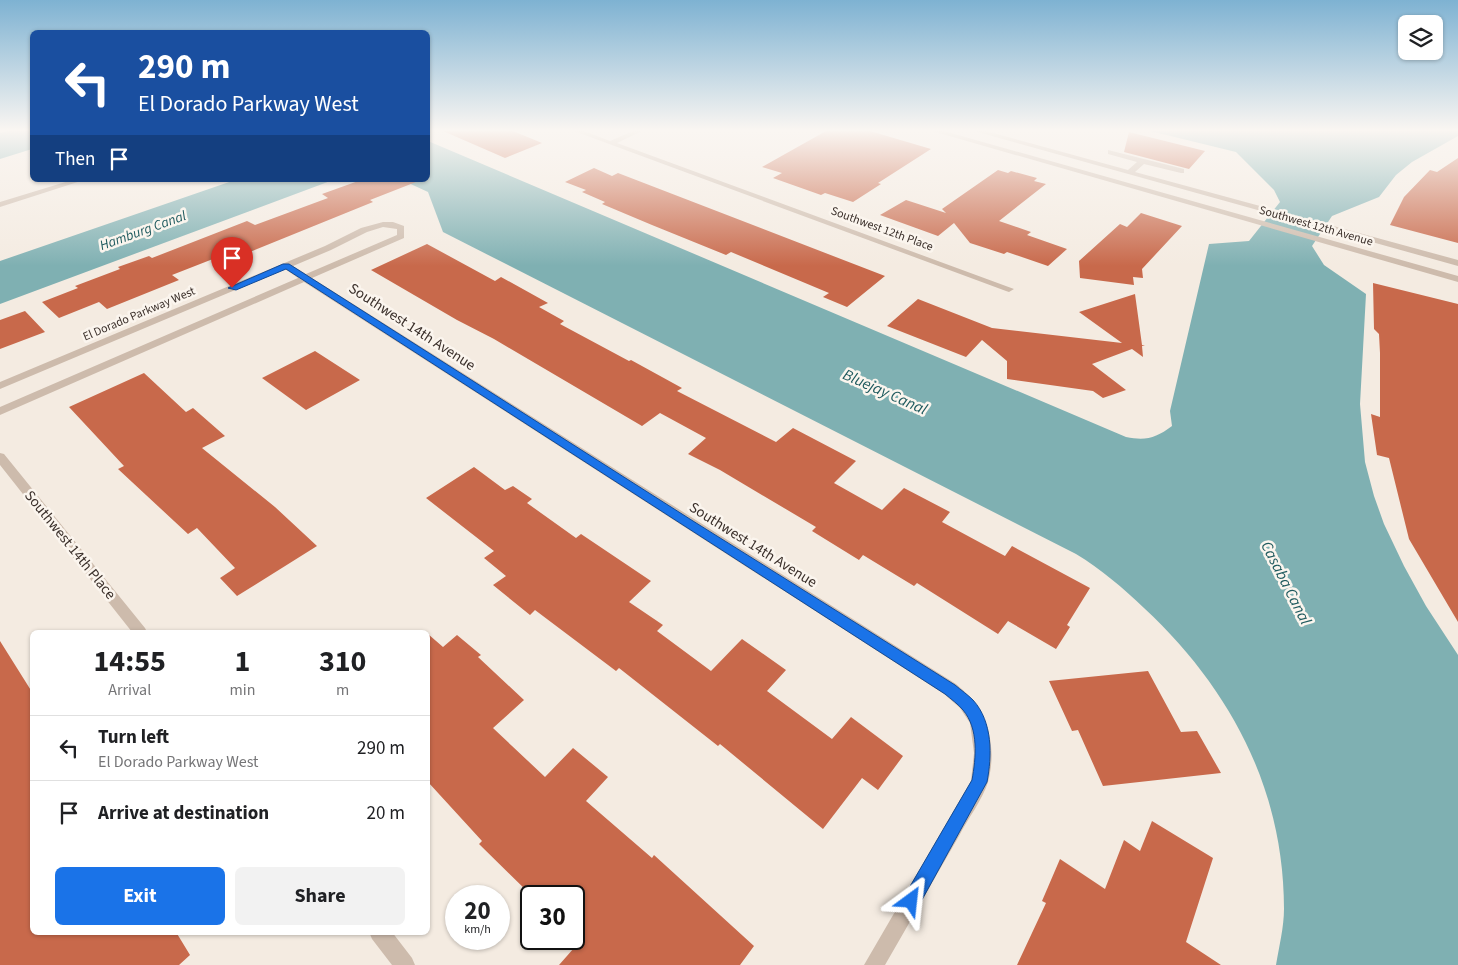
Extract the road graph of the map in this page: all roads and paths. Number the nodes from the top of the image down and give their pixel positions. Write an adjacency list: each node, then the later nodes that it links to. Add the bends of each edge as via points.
1 (702, 176): 10 (street, Southwest 12th Place)
2 (1095, 176): 9 (street, Southwest 12th Avenue)
3 (1141, 176): 6 (street, Southwest 12th Avenue)
4 (74, 182): 5 (street)
5 (0, 205)
6 (1458, 263)
7 (286, 266): 8 (street, Southwest 14th Avenue); 8 (street, El Dorado Parkway West, via 375,226 392,224 401,228 401,236 393,241); 11 (street, El Dorado Parkway West)
8 (305, 278): 12 (street, El Dorado Parkway West); 16 (street, Southwest 14th Avenue, via 950,689 969,706 979,725 982,743 983,764 979,782)
9 (1458, 279)
10 (1009, 288)
11 (0, 386)
12 (0, 411)
13 (0, 457): 14 (street, Southwest 14th Place)
14 (138, 630)
15 (381, 935): 17 (street)
16 (878, 959)
17 (405, 965)

